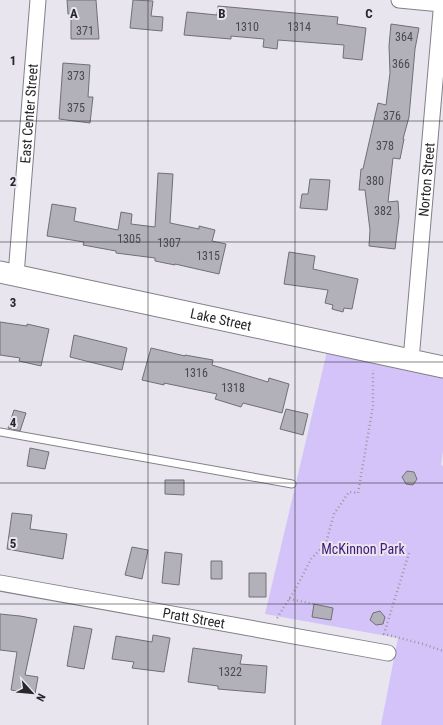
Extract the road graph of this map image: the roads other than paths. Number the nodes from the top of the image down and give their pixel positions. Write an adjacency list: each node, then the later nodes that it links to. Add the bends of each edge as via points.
1 (38, 0): 4 (street, East Center Street)
2 (399, 0): 3 (street)
3 (441, 2): 5 (street, Norton Street)
4 (8, 273): 5 (main road, Lake Street)
5 (411, 360): 6 (main road, Lake Street)
6 (443, 367)
7 (0, 432): 8 (lane)
8 (292, 484)
9 (0, 583): 10 (street, Pratt Street)
10 (388, 653)

